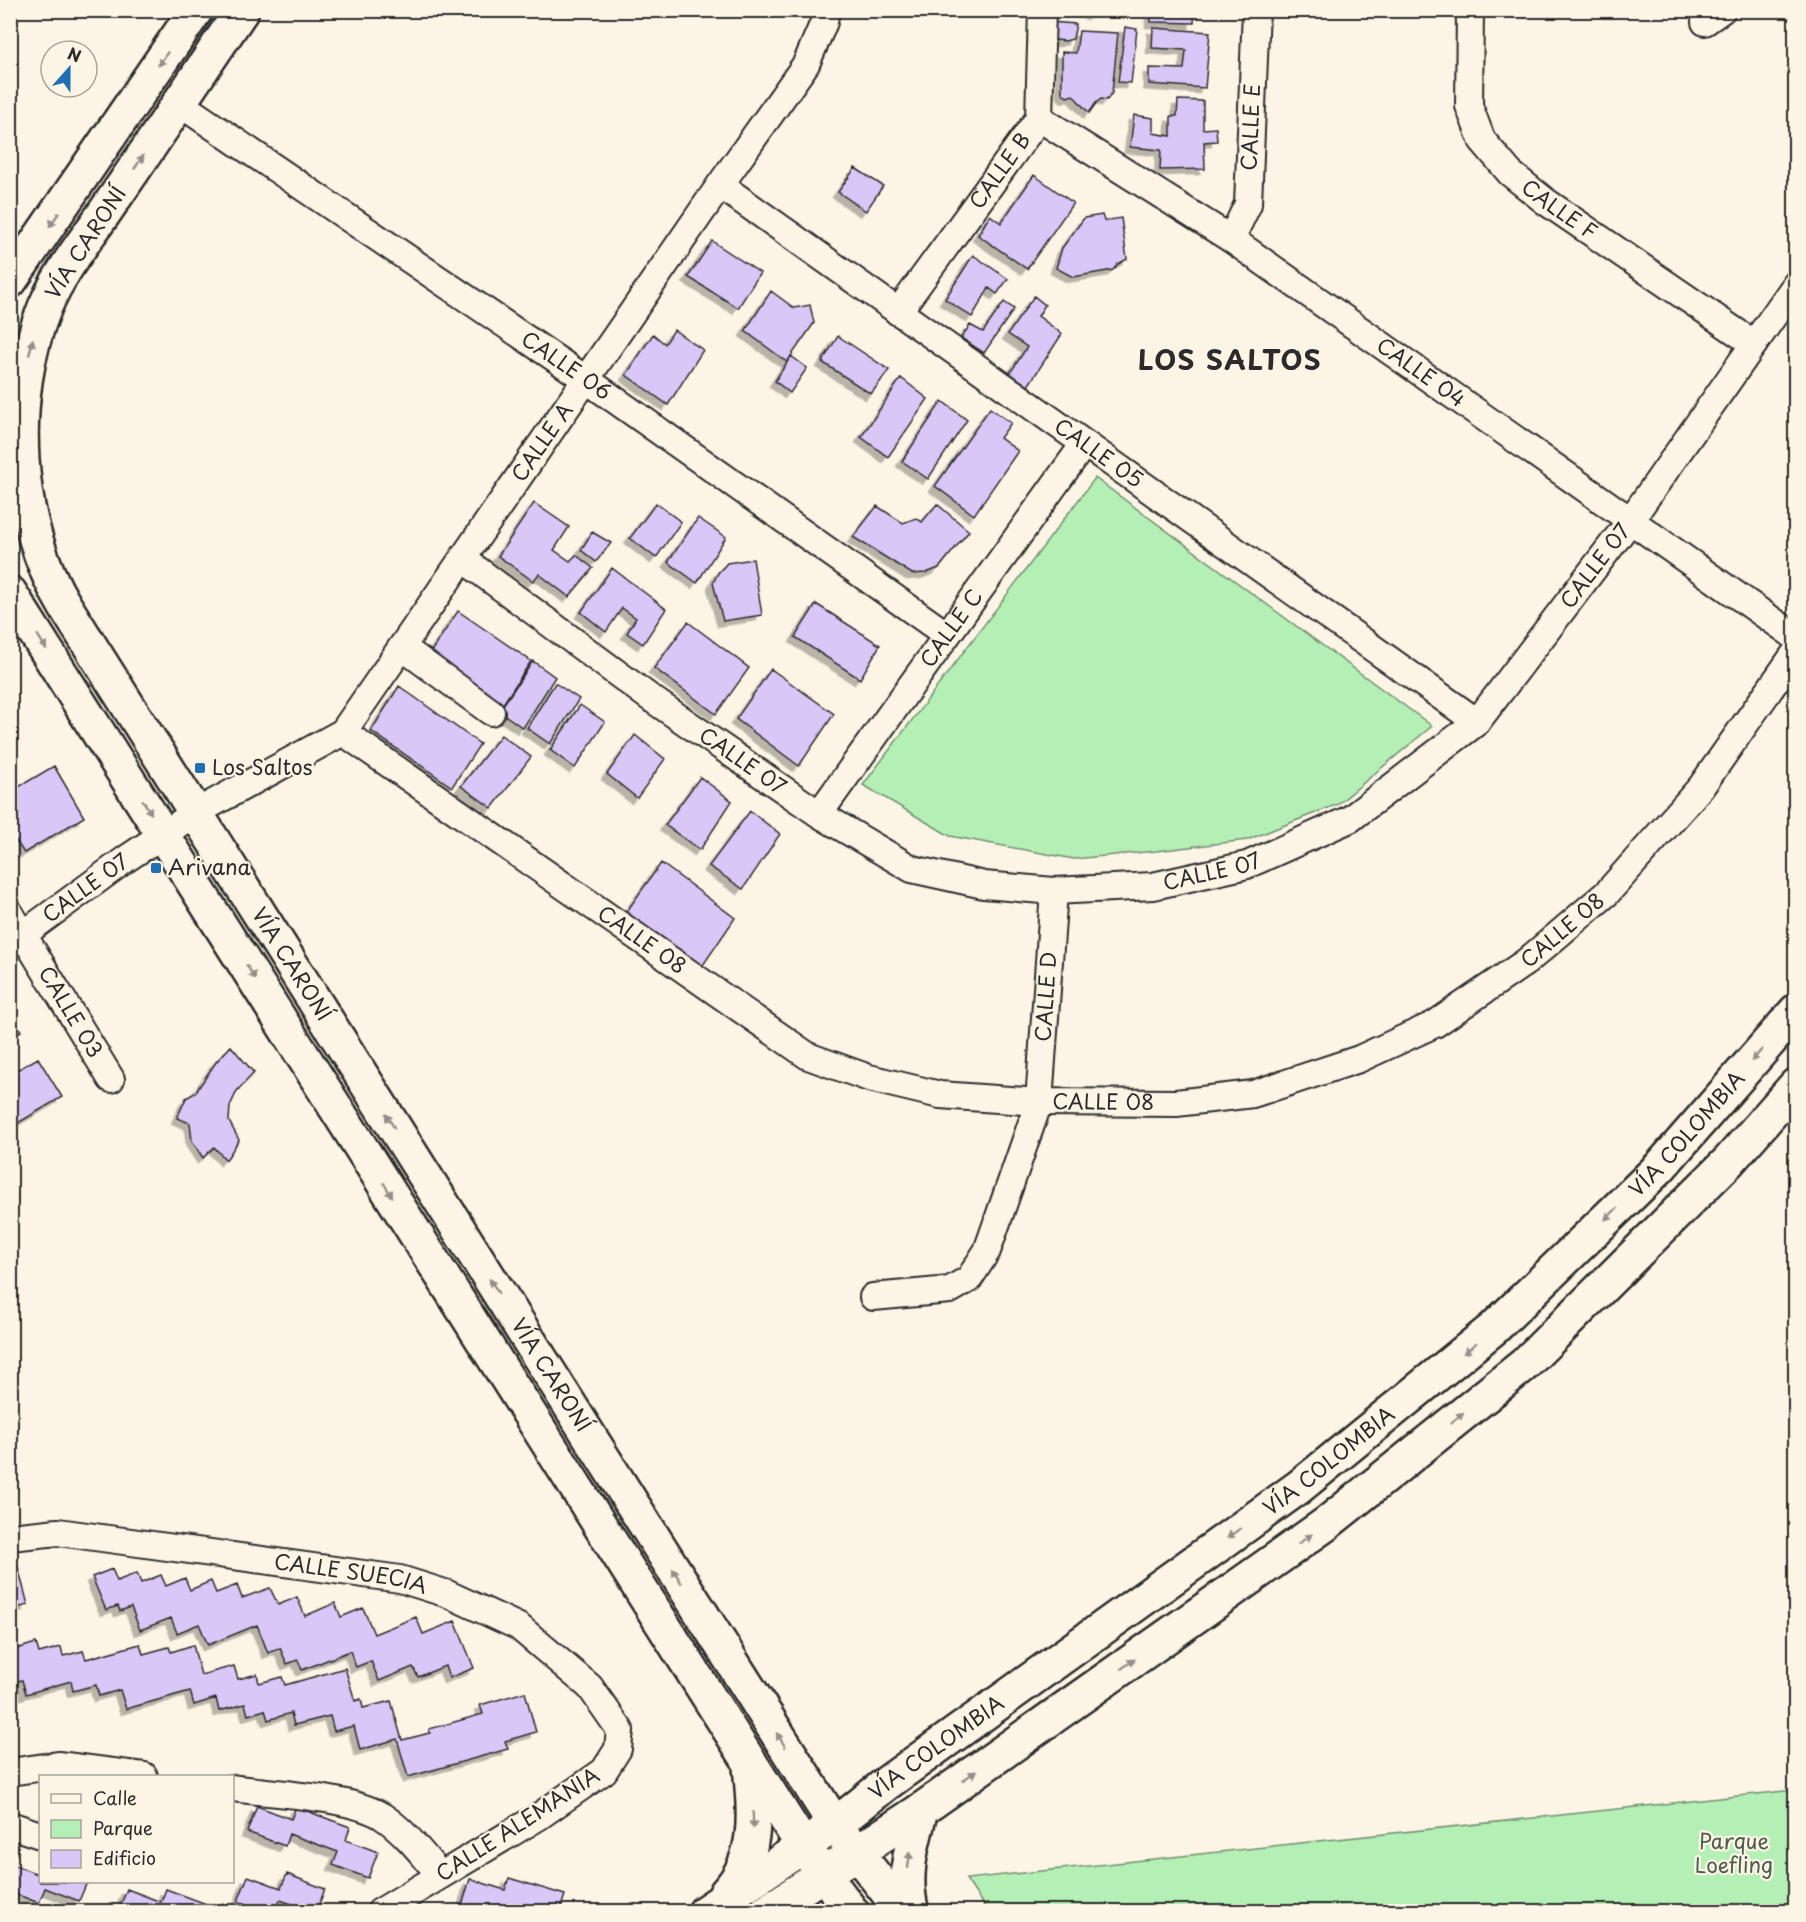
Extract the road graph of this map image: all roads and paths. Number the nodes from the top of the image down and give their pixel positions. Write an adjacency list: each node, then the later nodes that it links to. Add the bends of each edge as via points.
1 (196, 10): 11 (main road, VÍA CARONÍ, one-way to 11)
2 (242, 10): 7 (main road, VÍA CARONÍ)
3 (825, 10): 9 (street, CALLE A, via 824,22 806,64)
4 (1042, 10): 8 (street, CALLE B)
5 (1256, 10): 10 (street, CALLE E, via 1248,204)
6 (1470, 10): 14 (street, CALLE F, via 1469,106 1482,141 1510,173 1545,201)
7 (179, 103): 15 (street, CALLE 06); 17 (main road, VÍA CARONÍ, one-way to 7, via 27,365 46,305)
8 (1039, 118): 10 (street, CALLE 04); 13 (street, CALLE B)
9 (720, 186): 13 (street, CALLE 05); 15 (street, CALLE A)
10 (1231, 239): 20 (street, CALLE 04)
11 (10, 281)
12 (1796, 284): 14 (street, CALLE 07)
13 (898, 312): 18 (street, CALLE 05)
14 (1754, 344): 20 (street, CALLE 07)
15 (587, 380): 21 (street, CALLE A); 23 (street, CALLE 06)
16 (10, 388): 17 (main road, via 21,409)
17 (24, 426): 19 (main road); 30 (main road, VÍA CARONÍ, via 26,502 45,569)
18 (1084, 444): 23 (street, CALLE C); 28 (street, CALLE 05)
19 (10, 479)
20 (1630, 521): 24 (street, CALLE 04); 28 (street, CALLE 07)
21 (463, 559): 25 (street, CALLE A); 31 (street, CALLE 07, via 649,697)
22 (10, 593): 32 (main road, VÍA CARONÍ, one-way to 32)
23 (947, 635): 31 (street, CALLE C)
24 (1796, 637)
25 (402, 647): 27 (street); 29 (street, CALLE A)
26 (1796, 652): 39 (street, CALLE 08, via 1701,787 1607,893 1526,962 1435,1024 1359,1059 1253,1094 1176,1103)
27 (491, 712)
28 (1477, 722): 33 (street, CALLE 07, via 1350,819 1247,865 1153,886)
29 (343, 732): 30 (street, CALLE A); 39 (street, CALLE 08, via 808,1056 869,1078 940,1095)
30 (195, 813): 32 (street, CALLE 07); 49 (main road, VÍA CARONÍ, one-way to 30)
31 (819, 813): 33 (street, CALLE 07, via 912,869 984,885)
32 (164, 835): 35 (street, CALLE 07); 45 (main road, VÍA CARONÍ, one-way to 45)
33 (1054, 891): 39 (street, CALLE D)
34 (10, 913): 35 (street, CALLE 03)
35 (18, 939): 37 (street, CALLE 03)
36 (1796, 1011): 50 (main road, VÍA COLOMBIA, one-way to 50, via 1660,1167 1494,1328 1299,1487)
37 (111, 1080)
38 (1796, 1085): 41 (main road, VÍA COLOMBIA)
39 (1039, 1102): 42 (street, CALLE D, via 987,1251 969,1279 950,1290)
40 (1796, 1104): 41 (street)
41 (1730, 1161): 52 (main road, VÍA COLOMBIA, one-way to 41, via 1335,1517 1525,1364)
42 (873, 1297)
43 (10, 1537): 44 (street, CALLE SUECIA, via 70,1534 400,1579 448,1594 519,1627 590,1687 620,1730)
44 (618, 1749): 59 (street, CALLE ALEMANIA, via 604,1771 538,1817)
45 (749, 1762): 56 (main road, VÍA CARONÍ); 61 (main road, one-way to 61, via 754,1838 738,1881)
46 (10, 1772): 47 (street, via 58,1765)
47 (108, 1774): 48 (street)
48 (126, 1775)
49 (806, 1780): 50 (main road, via 838,1793 864,1794); 54 (main road, VÍA CARONÍ)
50 (887, 1783): 54 (main road, VÍA COLOMBIA)
51 (234, 1788): 59 (street, via 363,1808 381,1816 409,1838)
52 (921, 1810): 57 (main road, VÍA COLOMBIA); 66 (main road, one-way to 52, via 907,1894 908,1857)
53 (10, 1825): 55 (street)
54 (835, 1825): 56 (main road, VÍA COLOMBIA); 57 (main road, VÍA CARONÍ)
55 (39, 1835)
56 (802, 1846): 58 (main road, VÍA CARONÍ); 61 (main road, VÍA COLOMBIA)
57 (856, 1851): 58 (main road, VÍA COLOMBIA); 65 (main road, VÍA CARONÍ)
58 (823, 1872): 63 (main road, VÍA COLOMBIA); 64 (main road, VÍA CARONÍ)
59 (440, 1875): 60 (street, CALLE ALEMANIA)
60 (418, 1901): 62 (street, CALLE ALEMANIA)
61 (709, 1909)
62 (380, 1911)
63 (766, 1911)
64 (852, 1911)
65 (903, 1911)
66 (912, 1911)

